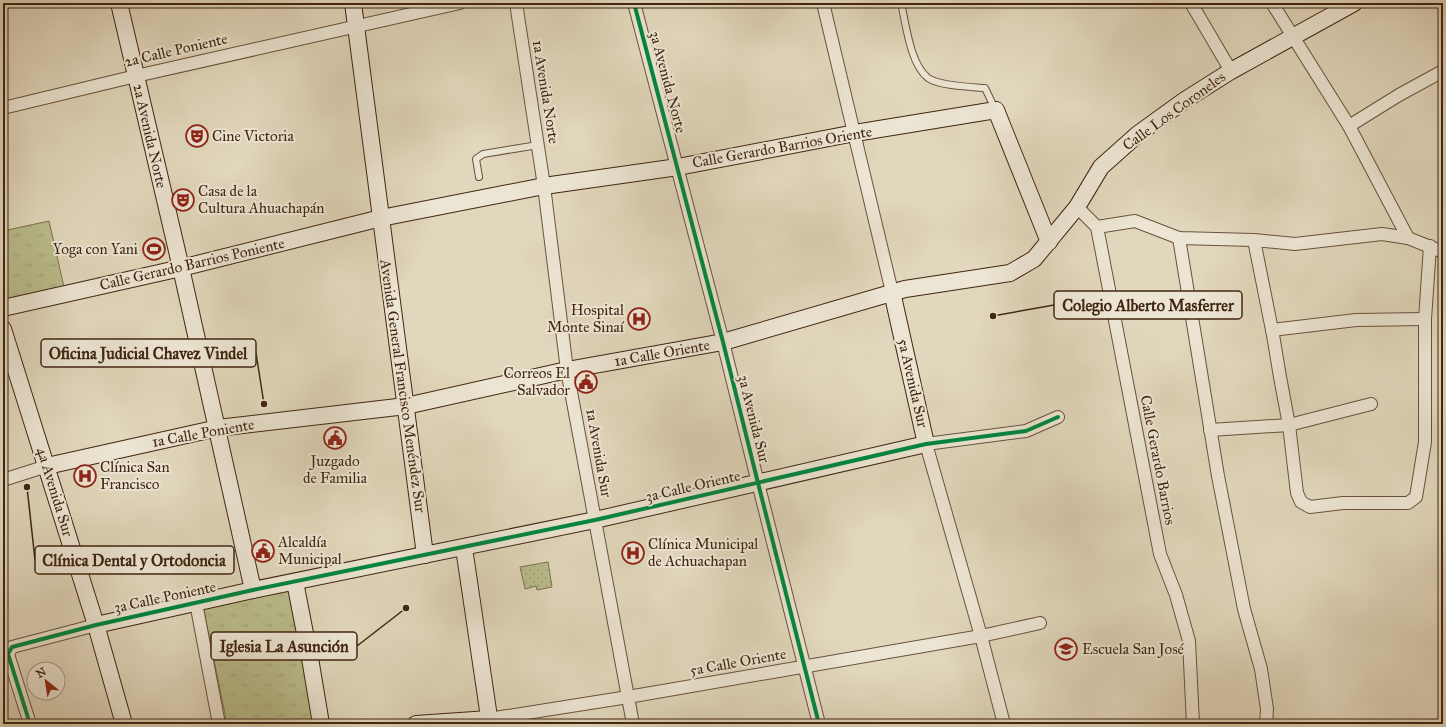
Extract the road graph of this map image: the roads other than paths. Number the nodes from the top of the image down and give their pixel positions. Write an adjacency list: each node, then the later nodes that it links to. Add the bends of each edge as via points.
1 (119, 3): 15 (street, 2a Avenida Norte)
2 (353, 3): 11 (street, Avenida General Francisco Menéndez Sur)
3 (460, 3): 11 (street, 2a Calle Poniente)
4 (516, 3): 20 (street, 1a Avenida Norte)
5 (634, 3): 21 (street, 3a Avenida Norte)
6 (822, 3): 19 (street, 5a Avenida Sur)
7 (901, 3): 17 (lane, via 914,59 928,78 948,85 985,88)
8 (1191, 3): 13 (street)
9 (1272, 3): 12 (street)
10 (1354, 3): 12 (street, Calle Los Coroneles)
11 (356, 26): 15 (street, 2a Calle Poniente); 25 (street, Avenida General Francisco Menéndez Sur)
12 (1293, 37): 13 (street, Calle Los Coroneles); 18 (street)
13 (1231, 71): 24 (street, Calle Los Coroneles, via 1138,134 1101,167)
14 (1443, 71): 18 (street)
15 (136, 76): 16 (street, 2a Calle Poniente); 33 (street, 2a Avenida Norte)
16 (3, 108)
17 (996, 110): 19 (street, Calle Gerardo Barrios Oriente); 30 (street)
18 (1349, 126): 28 (street)
19 (854, 134): 21 (street, Calle Gerardo Barrios Oriente); 35 (street, 5a Avenida Sur)
20 (538, 145): 22 (lane, via 483,154 476,159); 23 (street, 1a Avenida Norte)
21 (678, 167): 23 (street, Calle Gerardo Barrios Oriente); 40 (street, 3a Avenida Sur)
22 (479, 177)
23 (544, 186): 25 (street, Calle Gerardo Barrios Oriente); 41 (street, 1a Avenida Sur)
24 (1077, 207): 26 (street); 30 (street, Calle Los Coroneles)
25 (381, 218): 33 (street, Calle Gerardo Barrios Poniente); 43 (street, Avenida General Francisco Menéndez Sur)
26 (1097, 227): 27 (street, via 1135,221); 72 (street, Calle Gerardo Barrios, via 1160,554 1176,595 1189,641)
27 (1179, 238): 29 (street); 47 (street)
28 (1408, 238): 29 (street, via 1382,234 1295,244); 31 (street)
29 (1254, 240): 39 (street)
30 (1049, 242): 34 (street, Calle Los Coroneles, via 1034,259)
31 (1430, 246): 32 (street); 37 (street)
32 (1443, 252)
33 (181, 268): 36 (street, Calle Gerardo Barrios Poniente); 46 (street, 2a Avenida Norte)
34 (1010, 273): 35 (street, 1a Calle Oriente)
35 (892, 292): 40 (street, 1a Calle Oriente); 48 (street, 5a Avenida Sur)
36 (3, 308)
37 (1425, 319): 39 (street, via 1356,320); 45 (street, via 1425,442 1416,497 1408,503 1343,503 1310,507 1301,502 1297,493)
38 (3, 329): 49 (street, 4a Avenida Sur)
39 (1272, 330): 45 (street)
40 (723, 342): 41 (street, 1a Calle Oriente); 51 (street, 3a Avenida Sur)
41 (567, 370): 43 (street, 1a Calle Oriente); 52 (street, 1a Avenida Sur)
42 (1371, 404): 45 (street)
43 (406, 406): 46 (street, 1a Calle Poniente); 54 (street, Avenida General Francisco Menéndez Sur)
44 (1058, 417): 48 (street, 3a Calle Oriente, via 1026,431)
45 (1289, 425): 47 (street)
46 (218, 428): 49 (street, 1a Calle Poniente); 56 (street, 2a Avenida Norte)
47 (1210, 430): 73 (street, via 1244,609 1261,668 1267,709)
48 (926, 444): 51 (street, 3a Calle Oriente); 60 (street, 5a Avenida Sur)
49 (47, 466): 50 (street, 1a Calle Poniente); 59 (street, 4a Avenida Sur)
50 (3, 480)
51 (758, 483): 52 (street, 3a Calle Oriente); 61 (street, 3a Avenida Sur)
52 (595, 520): 53 (street, 3a Calle Oriente); 62 (street, 1a Avenida Sur)
53 (464, 548): 54 (street, 3a Calle Oriente); 63 (street)
54 (425, 555): 55 (street, 3a Calle Poniente)
55 (295, 582): 56 (street, 3a Calle Poniente); 67 (street)
56 (253, 590): 57 (street, 3a Calle Poniente)
57 (196, 603): 59 (street, 3a Calle Poniente); 66 (street)
58 (1040, 623): 60 (street, 5a Calle Oriente)
59 (96, 625): 64 (street, 3a Calle Poniente, via 12,647 8,654); 65 (street, 4a Avenida Sur)
60 (981, 636): 61 (street, 5a Calle Oriente); 71 (street, 5a Avenida Sur)
61 (804, 667): 62 (street, 5a Calle Oriente); 70 (street, 3a Avenida Sur)
62 (628, 697): 63 (street, 5a Calle Oriente); 69 (street, 1a Avenida Sur)
63 (489, 721): 68 (street)
64 (30, 724)
65 (124, 724)
66 (219, 724)
67 (321, 724)
68 (416, 724)
69 (633, 724)
70 (819, 724)
71 (1004, 724)
72 (1193, 724)
73 (1266, 724)

